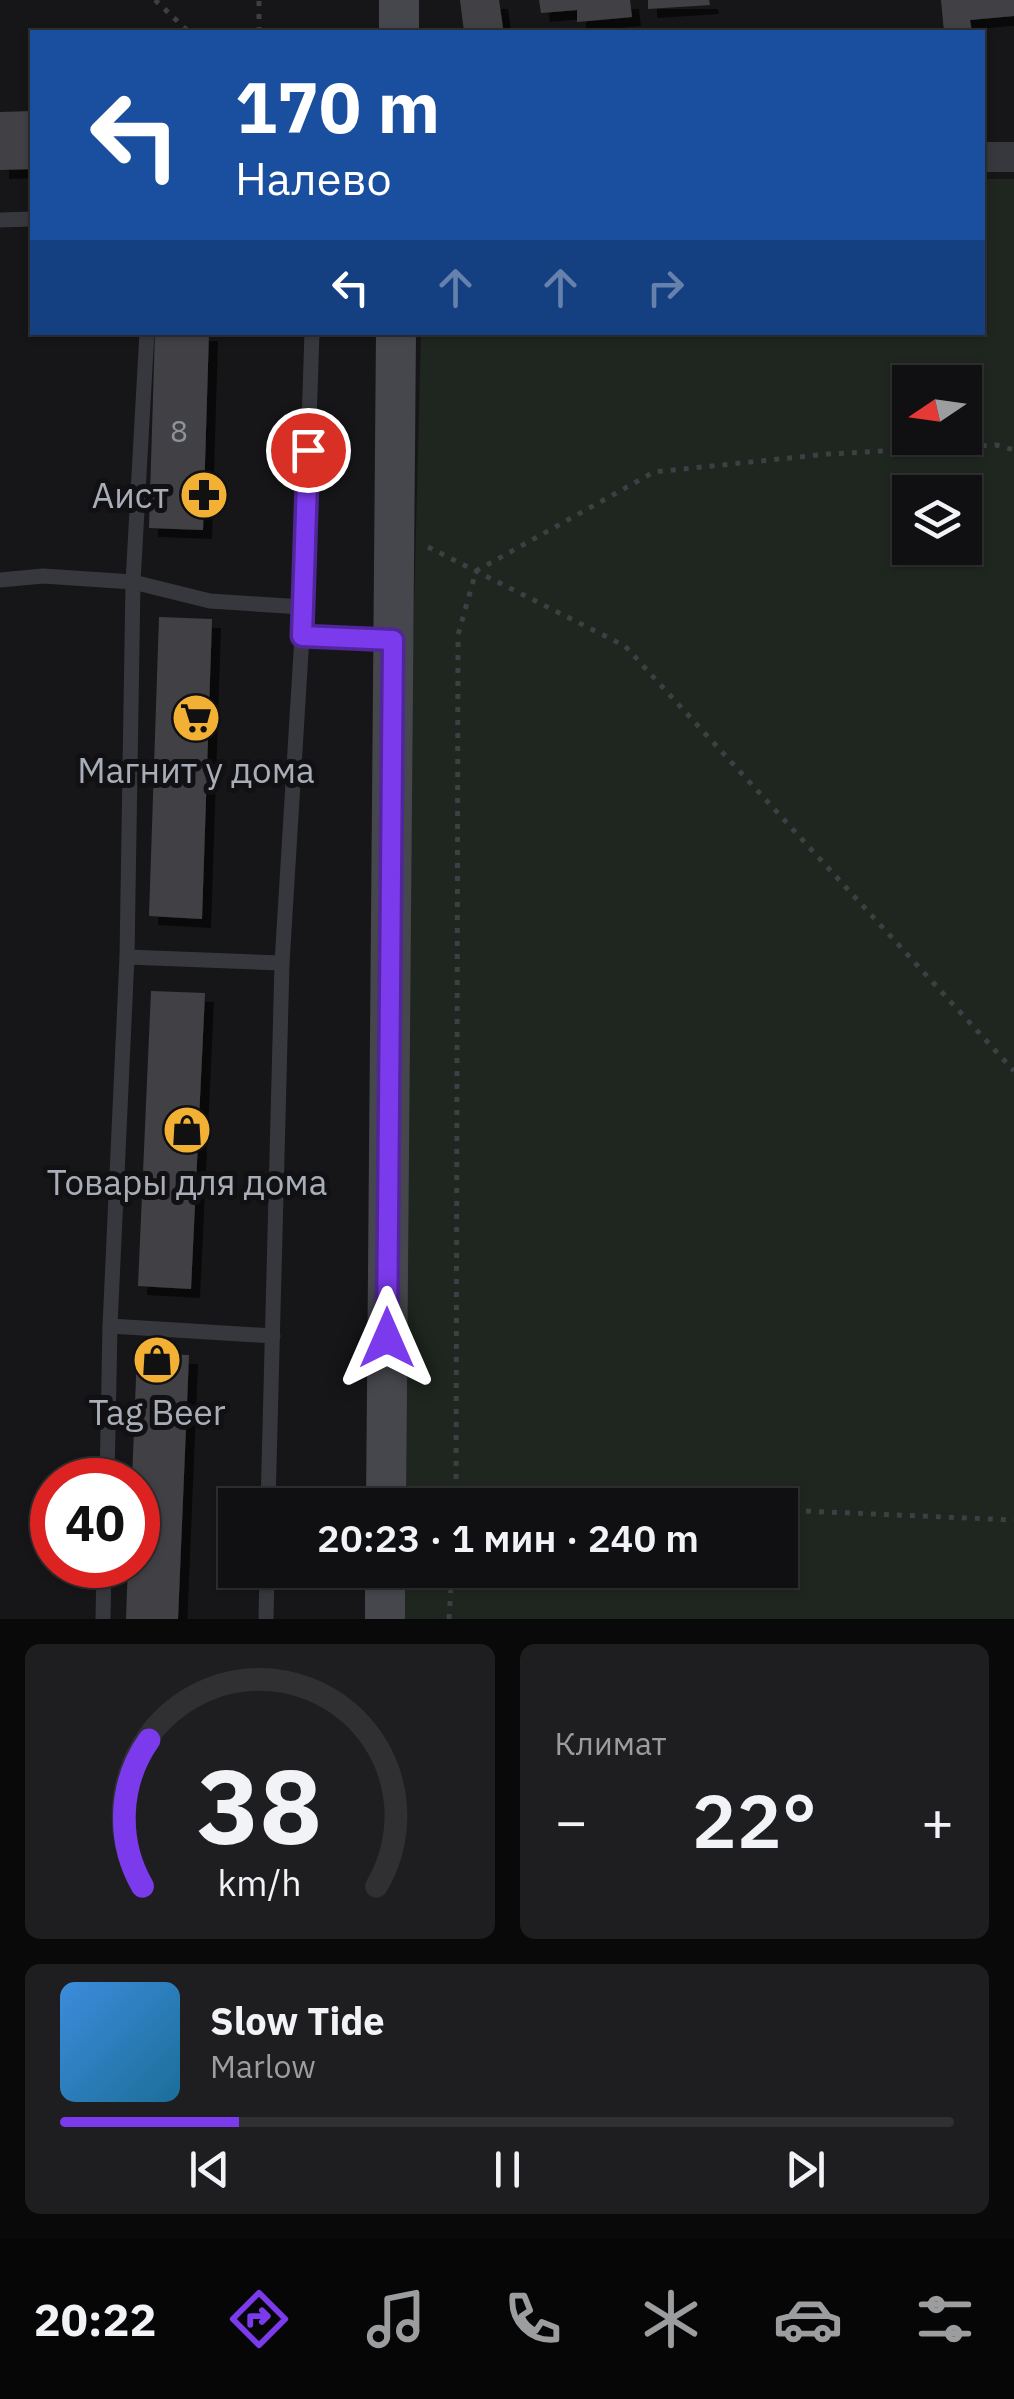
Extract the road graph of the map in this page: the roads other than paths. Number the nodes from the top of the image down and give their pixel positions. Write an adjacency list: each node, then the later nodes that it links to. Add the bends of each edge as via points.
1 (399, 0): 2 (street)
2 (399, 30)
3 (985, 157): 4 (street)
4 (1014, 157)
5 (30, 219): 6 (lane)
6 (0, 220)
7 (147, 335): 11 (lane)
8 (312, 335): 12 (lane)
9 (396, 335): 14 (street)
10 (0, 580): 11 (lane)
11 (133, 582): 12 (lane, via 210,600); 15 (lane)
12 (302, 607): 13 (lane)
13 (302, 636): 14 (lane); 16 (lane)
14 (393, 640): 21 (street)
15 (127, 957): 16 (lane); 17 (lane)
16 (282, 964): 18 (lane)
17 (110, 1326): 18 (lane); 19 (lane)
18 (273, 1336): 20 (lane)
19 (107, 1458)
20 (269, 1488)
21 (386, 1488)
22 (104, 1588): 25 (lane)
23 (267, 1588): 26 (lane)
24 (385, 1588): 27 (street)
25 (103, 1619)
26 (266, 1619)
27 (385, 1619)

